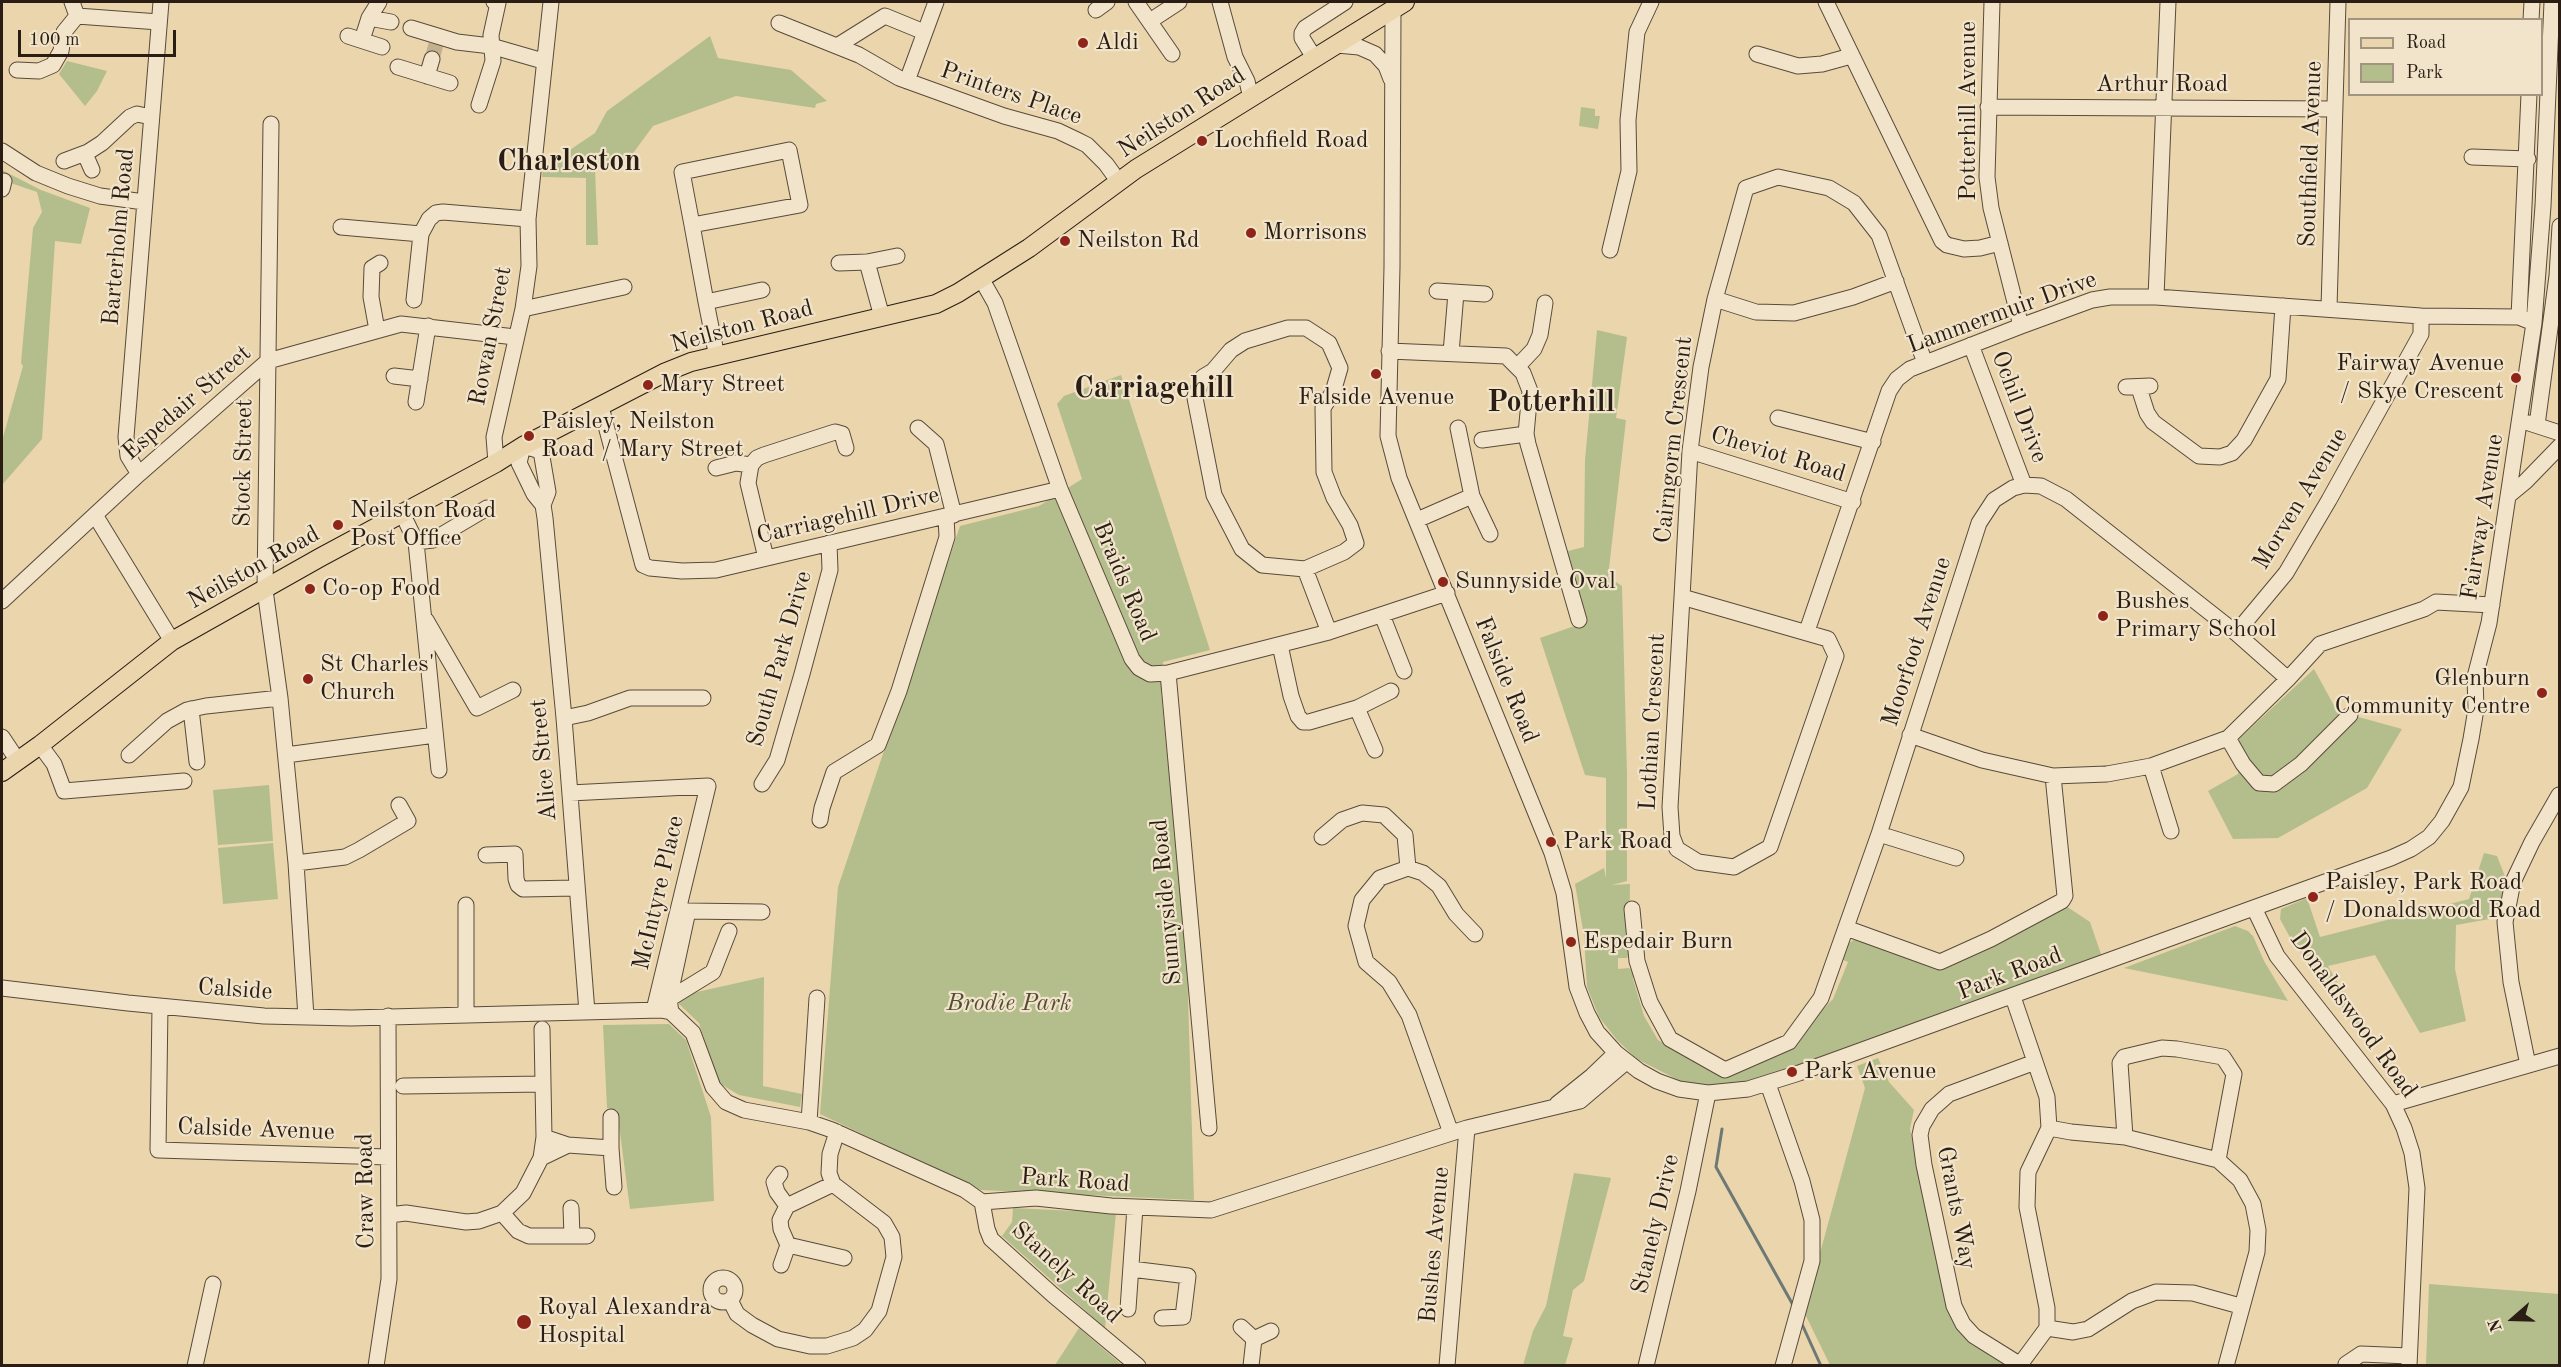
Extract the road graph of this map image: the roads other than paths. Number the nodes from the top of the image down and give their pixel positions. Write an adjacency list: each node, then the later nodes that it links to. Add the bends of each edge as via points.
1 (161, 2): 23 (street, Barterholm Road)
2 (379, 2): 20 (street)
3 (494, 2): 30 (street, via 498,3)
4 (551, 2): 38 (street, Rowan Street)
5 (936, 2): 27 (street, Printers Place)
6 (1136, 2): 22 (street)
7 (1179, 2): 22 (street)
8 (1220, 2): 46 (street)
9 (1345, 2): 37 (street, via 1302,33)
10 (1651, 2): 67 (street, via 1637,32 1629,171)
11 (1826, 2): 35 (street)
12 (1992, 2): 49 (street, Potterhill Avenue)
13 (2168, 2): 48 (street)
14 (2338, 2): 50 (street, Southfield Avenue)
15 (2532, 2): 21 (street)
16 (2552, 2): 91 (street, Fairway Avenue)
17 (1399, 5): 29 (main road, Neilston Road); 44 (street, Falside Road)
18 (75, 9): 23 (street); 40 (street, via 53,65 39,72)
19 (431, 17): 28 (street)
20 (369, 18): 24 (street); 32 (street, via 355,38)
21 (2531, 18)
22 (1149, 21): 33 (street)
23 (159, 22): 51 (street, Barterholm Road)
24 (391, 22)
25 (779, 23): 31 (street, Printers Place)
26 (411, 28): 28 (street)
27 (924, 32): 31 (street, Printers Place, via 885,16); 42 (street, Printers Place)
28 (427, 33): 30 (street)
29 (1337, 45): 37 (main road, Neilston Road); 44 (street, Falside Road, via 1359,47 1375,54 1386,66)
30 (491, 46): 38 (street); 47 (street, via 493,61)
31 (837, 46): 42 (street, Printers Place)
32 (382, 47)
33 (1172, 54)
34 (1757, 54): 35 (street, via 1798,66)
35 (1851, 56): 66 (street, via 1942,240 1964,249)
36 (432, 59): 41 (street)
37 (1315, 59): 46 (main road, Neilston Road)
38 (543, 61): 61 (street, Rowan Street)
39 (398, 68): 41 (street)
40 (17, 70)
41 (427, 75): 43 (street)
42 (907, 81): 59 (street, Printers Place, via 1077,140 1100,158)
43 (450, 83)
44 (1393, 84): 97 (street, Falside Road)
45 (2529, 96): 56 (street)
46 (1251, 98): 59 (main road, Neilston Road)
47 (479, 105)
48 (2165, 107): 49 (street, Arthur Road); 50 (street, Arthur Road); 80 (street)
49 (1988, 108): 66 (street, Potterhill Avenue, via 1987,177)
50 (2336, 109): 86 (street, Southfield Avenue)
51 (152, 117): 54 (street, via 130,117 102,143); 60 (street, Barterholm Road)
52 (271, 124): 100 (street, Stock Street)
53 (2, 151): 60 (street, via 68,186 100,196)
54 (84, 153): 57 (street); 58 (street)
55 (2472, 157): 56 (street)
56 (2528, 159): 89 (street)
57 (64, 161)
58 (92, 170)
59 (1119, 182): 73 (main road, Neilston Road)
60 (144, 202): 124 (street, Barterholm Road, via 126,437 128,456)
61 (528, 219): 65 (street, via 443,212 429,219); 87 (street, Rowan Street, via 529,266)
62 (692, 225): 62 (street, via 682,172 789,150 800,205); 83 (street)
63 (341, 226): 65 (street)
64 (2559, 226): 72 (street, Fairway Avenue)
65 (422, 234): 82 (street)
66 (2000, 243): 92 (street, Potterhill Avenue)
67 (1610, 250)
68 (897, 256): 69 (street)
69 (867, 262): 71 (street); 90 (street)
70 (380, 263): 94 (street, via 372,268 371,297)
71 (839, 263)
72 (2558, 277): 110 (street, Fairway Avenue)
73 (982, 280): 90 (main road, Neilston Road, via 936,304); 126 (street, Braids Road, via 995,303)
74 (1896, 281): 81 (street, via 1794,313 1756,312); 81 (street, Cairngorm Crescent, via 1879,235 1854,203 1829,188 1778,177 1746,188); 101 (street, Cairngorm Crescent)
75 (624, 287): 87 (street)
76 (762, 290): 83 (street)
77 (1437, 291): 78 (street)
78 (1456, 293): 79 (street); 98 (street)
79 (1485, 294)
80 (2156, 297): 85 (street, Lammermuir Drive); 92 (street, Lammermuir Drive, via 2092,300)
81 (1715, 299): 120 (street, Cairngorm Crescent)
82 (414, 300)
83 (706, 302): 99 (street)
84 (1545, 303): 102 (street, via 1534,350)
85 (2283, 306): 86 (street, Lammermuir Drive); 105 (street, via 2278,379 2244,440 2232,453 2199,456 2153,422)
86 (2329, 308): 88 (street, Lammermuir Drive)
87 (523, 309): 95 (street, Rowan Street)
88 (2421, 316): 89 (street, Lammermuir Drive); 151 (street, Morven Avenue, via 2421,334 2286,573)
89 (2518, 316): 91 (street, Lammermuir Drive)
90 (882, 317): 99 (main road, Neilston Road)
91 (2535, 323): 109 (street, Fairway Avenue)
92 (2020, 326): 96 (street, Lammermuir Drive)
93 (428, 327): 94 (street, Espedair Street, via 401,324); 95 (street, Espedair Street); 104 (street)
94 (377, 330): 100 (street, Espedair Street)
95 (515, 338): 121 (street, Rowan Street, via 494,437)
96 (1971, 345): 101 (street, Lammermuir Drive); 125 (street, Ochil Drive)
97 (1389, 351): 98 (street); 135 (street, Falside Road, via 1388,436 1399,478)
98 (1451, 353): 102 (street, via 1506,356)
99 (717, 357): 107 (main road, Neilston Road, via 666,372)
100 (268, 361): 124 (street, Espedair Street); 141 (street, Stock Street)
101 (1925, 363): 116 (street, Lammermuir Drive, via 1903,374 1892,385)
102 (1517, 367): 114 (street, via 1530,391)
103 (394, 376): 104 (street)
104 (420, 379): 106 (street)
105 (2138, 387)
106 (416, 402)
107 (601, 407): 117 (main road, Neilston Road); 139 (street, Carriagehill Drive, via 644,564 681,571 716,570)
108 (1778, 418): 116 (street)
109 (2520, 422): 110 (street); 128 (street, Fairway Avenue)
110 (2537, 425): 113 (street)
111 (918, 428): 134 (street, via 936,444)
112 (1458, 428): 127 (street)
113 (2559, 433)
114 (1526, 434): 115 (street); 148 (street)
115 (1482, 440)
116 (1873, 442): 129 (street, Lammermuir Drive)
117 (523, 446): 121 (main road, Neilston Road); 130 (street, Alice Street, via 519,463); 130 (street, Alice Street, via 541,451 548,492)
118 (2559, 446): 128 (street)
119 (846, 448): 122 (street, via 842,434 835,432 764,455)
120 (1690, 451): 129 (street, Cheviot Road); 143 (street, Cairngorm Crescent)
121 (496, 463): 132 (main road, Neilston Road)
122 (751, 465): 123 (street, via 736,463); 139 (street, via 748,483)
123 (716, 468)
124 (139, 474): 133 (street, Espedair Street)
125 (2024, 485): 151 (street, via 2041,486 2067,499); 166 (street, Moorfoot Avenue, via 2002,493 1979,523)
126 (1060, 489): 134 (street, Carriagehill Drive); 155 (street, Braids Road, via 1132,659 1149,674)
127 (1472, 496): 135 (street); 136 (street)
128 (2508, 496): 145 (street, Fairway Avenue)
129 (1853, 502): 150 (street, Lammermuir Drive)
130 (543, 505): 164 (street, Alice Street)
131 (487, 508): 137 (street, via 433,540)
132 (402, 513): 137 (street); 141 (main road, Neilston Road)
133 (95, 515): 144 (street, Espedair Street); 152 (street)
134 (950, 516): 138 (street, Carriagehill Drive); 184 (street, via 899,691 878,745 834,772)
135 (1417, 520): 142 (street, Falside Road)
136 (1490, 534)
137 (416, 542): 146 (street)
138 (829, 543): 139 (street, Carriagehill Drive); 180 (street, South Park Drive, via 830,570 802,674 777,760)
139 (766, 558)
140 (1305, 569): 140 (street, via 1262,565 1242,549 1214,495 1195,398 1203,377 1214,371 1231,350 1245,341 1288,328 1306,328 1329,343 1340,368 1323,408 1324,472 1356,543); 149 (street)
141 (266, 590): 152 (main road, Neilston Road); 159 (street, Stock Street)
142 (1447, 593): 147 (street, Braids Road); 212 (street, Falside Road, via 1552,853 1564,893 1576,987 1598,1032)
143 (1682, 597): 150 (street, Lothian Crescent); 150 (street, Lothian Crescent, via 1670,807 1677,849 1698,862 1734,867 1770,847 1836,656 1828,639)
144 (2, 601)
145 (2492, 605): 156 (street, via 2436,602 2374,623 2320,644); 194 (street, Fairway Avenue, via 2475,677 2476,709 2461,787 2436,829 2411,849)
146 (423, 615): 157 (street, via 477,708); 165 (street)
147 (1382, 615): 149 (street, Braids Road); 154 (street)
148 (1579, 620)
149 (1329, 632): 153 (street, Braids Road)
150 (1807, 632)
151 (2236, 633): 156 (street)
152 (172, 641): 169 (main road, Neilston Road)
153 (1280, 645): 155 (street, Braids Road); 161 (street, via 1291,696 1303,722)
154 (1404, 671)
155 (1168, 673): 222 (street, Sunnyside Road)
156 (2288, 679): 168 (street)
157 (513, 690)
158 (1391, 692): 161 (street)
159 (280, 698): 162 (street); 172 (street, Stock Street)
160 (703, 698): 164 (street, via 630,698)
161 (1357, 708): 170 (street)
162 (191, 709): 171 (street, via 167,721); 174 (street)
163 (2350, 715): 168 (street, via 2301,764 2274,784 2259,783)
164 (564, 718): 181 (street, Alice Street)
165 (435, 735): 172 (street); 176 (street)
166 (1910, 735): 178 (street, via 1982,760); 186 (street, Moorfoot Avenue)
167 (2, 736): 173 (street)
168 (2228, 738): 175 (street)
169 (40, 745): 173 (main road, Neilston Road); 179 (street, via 54,764 64,791)
170 (1375, 750)
171 (129, 755)
172 (286, 755): 190 (street, Stock Street)
173 (18, 761): 177 (main road, Neilston Road)
174 (197, 762)
175 (2151, 766): 178 (street, via 2107,774); 185 (street)
176 (439, 770)
177 (2, 772)
178 (2053, 776): 197 (street, via 2065,896 2062,901 1940,962)
179 (184, 781)
180 (762, 784)
181 (570, 793): 192 (street, Alice Street); 205 (street, McIntyre Place, via 708,786)
182 (2559, 795): 214 (street, via 2513,882 2505,922 2511,982)
183 (399, 805): 190 (street, via 408,821 359,850 345,857)
184 (820, 820)
185 (2170, 831)
186 (1879, 834): 189 (street); 197 (street, Moorfoot Avenue)
187 (1322, 837): 191 (street, via 1342,820 1362,813 1384,815 1405,835)
188 (486, 855): 192 (street, via 515,854 516,879 523,889)
189 (1956, 858)
190 (296, 863): 209 (street, Stock Street)
191 (1408, 868): 199 (street, via 1423,873 1438,886); 226 (street, via 1380,878 1362,900 1356,926 1366,962 1389,982 1409,1014)
192 (576, 888): 206 (street, Alice Street)
193 (466, 905): 207 (street)
194 (2254, 908): 201 (street, Park Road); 219 (street, Donaldswood Road, via 2277,956)
195 (1632, 909): 197 (street, Moorfoot Avenue, via 1637,961 1650,1002 1670,1039 1725,1070 1788,1042 1821,998)
196 (762, 912): 203 (street, via 688,911)
197 (1846, 928)
198 (729, 932): 203 (street, via 713,972)
199 (1475, 934)
200 (2, 988): 204 (street, Calside)
201 (2013, 997): 213 (street); 216 (street, Park Road)
202 (817, 998): 221 (street)
203 (670, 1005): 205 (street); 221 (street, via 693,1033 713,1087 726,1102 744,1110)
204 (160, 1006): 209 (street, Calside); 231 (street, Calside Avenue, via 158,1150)
205 (654, 1010): 206 (street, Calside)
206 (587, 1012): 207 (street, Calside)
207 (466, 1014): 208 (street, Calside)
208 (388, 1016): 209 (street, Calside); 231 (street, Craw Road)
209 (306, 1017)
210 (542, 1029): 215 (street)
211 (2559, 1056): 214 (street)
212 (1621, 1058): 218 (street, Park Road, via 1657,1081); 223 (street, Park Road, via 1580,1101)
213 (2035, 1062): 224 (street, via 2047,1097); 265 (street, Grants Way, via 1949,1094 1932,1109 1920,1135 1954,1306 1974,1336)
214 (2528, 1065): 219 (street)
215 (543, 1084): 217 (street); 227 (street)
216 (1768, 1084): 218 (street, Park Road); 264 (street, via 1812,1220 1812,1261)
217 (403, 1086)
218 (1708, 1093): 263 (street, Stanely Drive)
219 (2393, 1104): 256 (street, Donaldswood Road, via 2412,1153 2417,1188)
220 (611, 1118): 230 (street)
221 (809, 1122): 225 (street)
222 (1209, 1128)
223 (1467, 1128): 226 (street, Park Road); 262 (street, Bushes Avenue)
224 (2049, 1128): 228 (street); 253 (street, via 2028,1173 2027,1207 2047,1308)
225 (837, 1132): 235 (street, via 830,1155); 237 (street, via 965,1190)
226 (1451, 1133): 240 (street, Park Road, via 1211,1210)
227 (543, 1137): 229 (street); 232 (street)
228 (2125, 1137): 233 (street); 233 (street, via 2120,1063 2124,1057 2162,1048 2223,1057 2234,1074)
229 (568, 1145): 230 (street); 232 (street)
230 (611, 1148): 236 (street)
231 (388, 1157): 242 (street, Craw Road)
232 (541, 1158): 241 (street, via 523,1193)
233 (2218, 1160): 249 (street, via 2240,1180 2253,1204 2258,1230 2257,1252)
234 (780, 1174): 238 (street, via 774,1182)
235 (833, 1184): 238 (street); 248 (street, via 884,1223 892,1237 894,1265 879,1311 865,1330 842,1343 794,1344 752,1325 737,1314)
236 (614, 1186)
237 (982, 1202): 240 (street, Park Road, via 1036,1198); 260 (street, Stanely Road, via 991,1239)
238 (787, 1206): 243 (street, via 780,1220)
239 (571, 1208): 241 (street, via 579,1236 529,1236 518,1232)
240 (1135, 1208): 246 (street)
241 (502, 1213): 242 (street, via 466,1222 406,1213)
242 (389, 1215): 259 (street, Craw Road, via 389,1279)
243 (788, 1245): 244 (street); 245 (street)
244 (844, 1258)
245 (781, 1265)
246 (1131, 1269): 250 (street); 251 (street, via 1188,1276 1183,1317)
247 (213, 1284): 258 (street)
248 (730, 1300)
249 (2240, 1306): 253 (street, via 2193,1293 2156,1292 2132,1300 2088,1329 2073,1332); 266 (street)
250 (1128, 1309)
251 (1162, 1318)
252 (1241, 1327): 255 (street)
253 (2047, 1328): 265 (street)
254 (1271, 1331): 255 (street)
255 (1254, 1339): 261 (street)
256 (2409, 1361): 257 (street, via 2358,1348)
257 (2346, 1364)
258 (195, 1365)
259 (376, 1365)
260 (1138, 1365)
261 (1251, 1365)
262 (1447, 1365)
263 (1646, 1365)
264 (1783, 1365)
265 (2019, 1365)
266 (2226, 1365)

